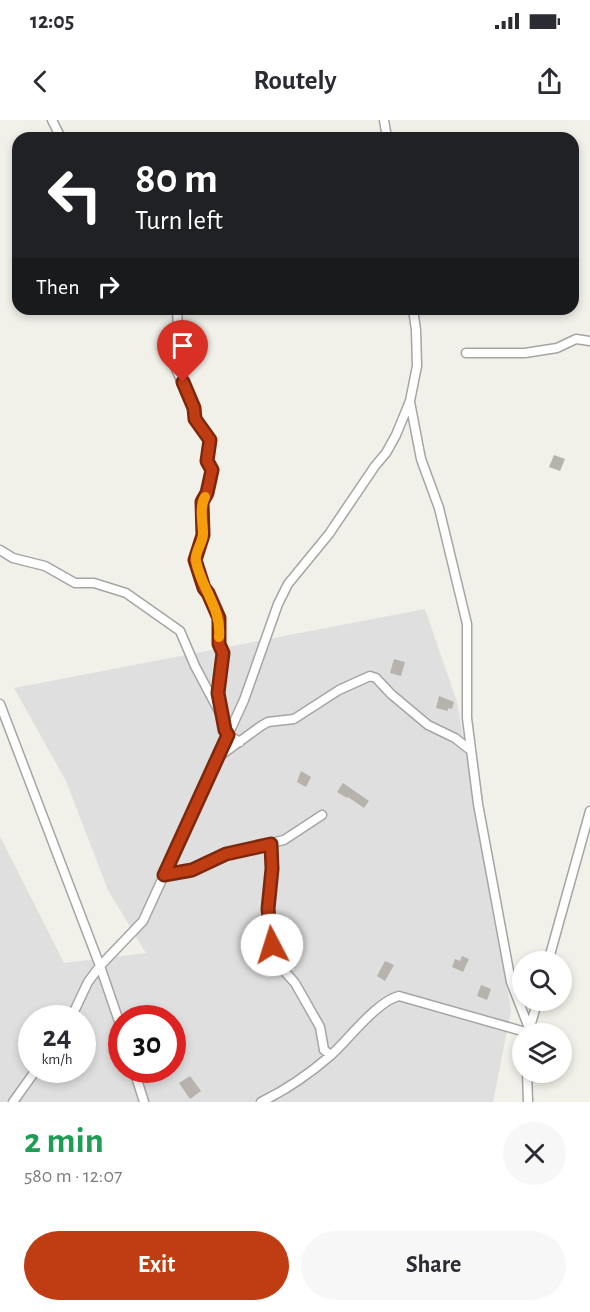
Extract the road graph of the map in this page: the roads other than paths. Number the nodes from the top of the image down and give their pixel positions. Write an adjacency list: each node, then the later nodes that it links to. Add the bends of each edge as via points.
1 (177, 315): 8 (street, via 172,360 195,419 210,440 207,461 212,470 202,502 203,535 195,560 219,618 223,653 218,693)
2 (414, 315): 5 (street, via 417,366)
3 (590, 341): 4 (street, via 576,339 557,348 525,353)
4 (466, 353)
5 (410, 401): 9 (street, via 386,453 288,584); 11 (street, via 421,459 439,508 467,624)
6 (0, 550): 8 (street, via 13,558 45,566 75,583 94,583 126,593 180,631)
7 (0, 704): 18 (street)
8 (223, 719): 9 (street)
9 (228, 735): 10 (street); 12 (street)
10 (240, 742): 11 (street, via 268,722 294,719 339,690 370,676 428,724); 12 (street)
11 (470, 749): 21 (street, via 504,951)
12 (219, 757): 16 (street)
13 (590, 811): 17 (street)
14 (322, 815): 15 (street)
15 (271, 844): 16 (street); 23 (street, via 268,909 272,945 278,964 295,983 320,1027 324,1050)
16 (164, 875): 18 (street, via 143,921)
17 (551, 951)
18 (100, 966): 19 (street); 20 (street)
19 (77, 1005)
20 (113, 1005)
21 (526, 1023)
22 (512, 1027): 23 (street, via 392,997)
23 (331, 1056): 29 (street, via 297,1082)
24 (27, 1083): 27 (street)
25 (138, 1083): 28 (street)
26 (527, 1083): 30 (street)
27 (14, 1102)
28 (144, 1102)
29 (261, 1102)
30 (528, 1102)

